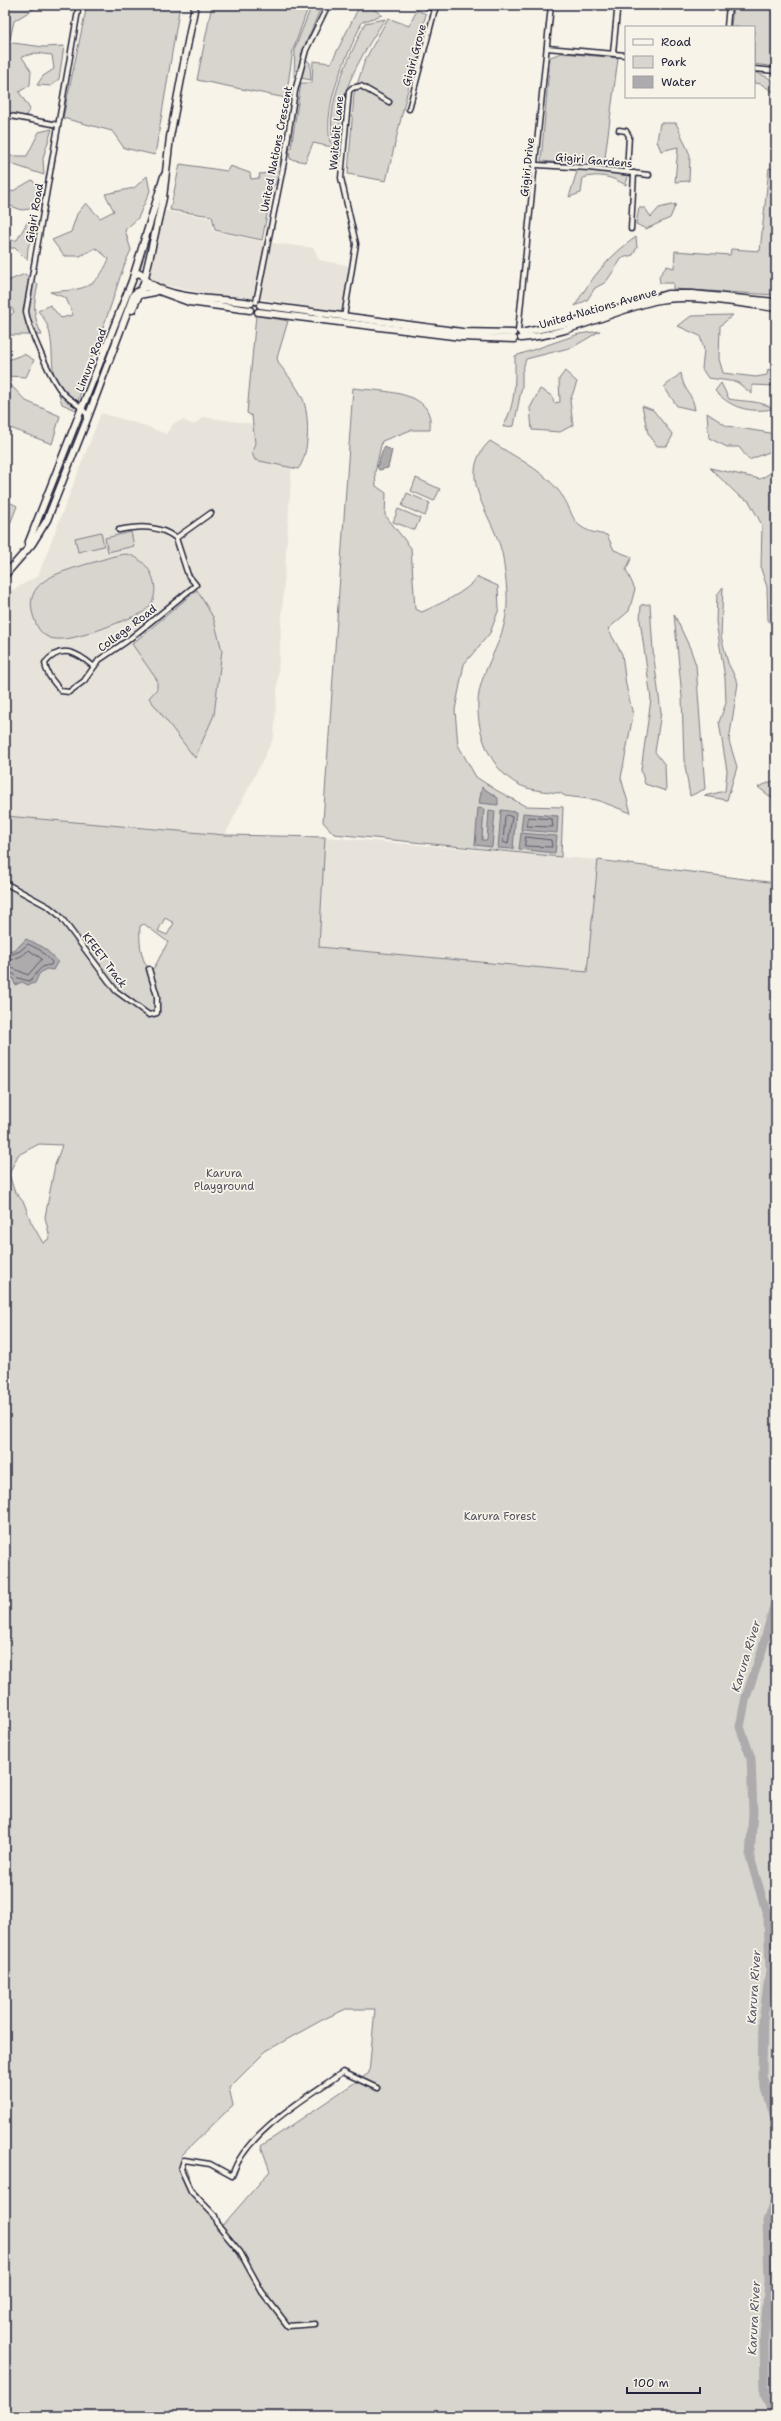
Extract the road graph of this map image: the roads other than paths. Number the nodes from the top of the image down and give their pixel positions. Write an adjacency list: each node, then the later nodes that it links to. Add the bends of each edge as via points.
1 (79, 5): 19 (street, Gigiri Road)
2 (195, 5): 24 (street, Limuru Road)
3 (328, 5): 34 (street, United Nations Crescent, via 306,50 295,91 284,162)
4 (425, 5): 8 (street)
5 (436, 5): 8 (street, Gigiri Grove)
6 (551, 5): 11 (street, Gigiri Drive)
7 (729, 5): 10 (street)
8 (435, 10): 17 (street, Gigiri Grove)
9 (617, 12): 12 (street)
10 (727, 26)
11 (547, 48): 12 (street); 21 (street, Gigiri Drive)
12 (613, 53): 13 (street)
13 (625, 55)
14 (755, 69): 15 (street)
15 (776, 71)
16 (389, 102): 36 (street, Waitabit Lane, via 361,86 349,91 341,178 356,244)
17 (409, 109)
18 (5, 115): 19 (street)
19 (58, 125): 42 (street, Gigiri Road, via 26,311 38,345 59,388)
20 (619, 130): 22 (street, via 626,130 629,133)
21 (537, 164): 22 (street, Gigiri Gardens); 37 (street, Gigiri Drive)
22 (626, 172): 23 (street, Gigiri Gardens)
23 (634, 173): 25 (street, Gigiri Gardens); 26 (street)
24 (165, 174): 27 (street, Limuru Road); 28 (street, Limuru Road, via 162,206)
25 (649, 175)
26 (631, 230)
27 (134, 275): 28 (street, via 140,273); 29 (street, Limuru Road)
28 (144, 277): 30 (street); 34 (street, United Nations Avenue, via 154,285 171,292)
29 (130, 284): 31 (street, via 131,289); 39 (street, Limuru Road)
30 (142, 288): 31 (street); 32 (street, United Nations Avenue, via 148,287)
31 (136, 291): 38 (street, Limuru Road)
32 (158, 292): 34 (street, United Nations Avenue, via 189,302); 38 (street, via 145,292 139,295)
33 (776, 302): 37 (street, United Nations Avenue, via 667,294 578,321)
34 (255, 306): 36 (street, United Nations Avenue); 37 (street, United Nations Avenue, via 461,337)
35 (776, 308): 37 (street, United Nations Avenue, via 671,298 644,304 564,331)
36 (344, 317): 37 (street, United Nations Avenue, via 462,332)
37 (518, 335)
38 (118, 336): 40 (street, Limuru Road)
39 (92, 384): 40 (street); 42 (street, Limuru Road)
40 (98, 390): 41 (street, Limuru Road)
41 (93, 404): 42 (street); 43 (street, Limuru Road)
42 (83, 408): 43 (street); 47 (street, Limuru Road)
43 (88, 417): 47 (street, Limuru Road, via 47,520)
44 (211, 513): 46 (street)
45 (119, 530): 46 (street, via 138,526 149,527 168,532)
46 (176, 538): 49 (street, College Road, via 188,575 196,585)
47 (26, 549): 48 (street, Limuru Road)
48 (5, 575)
49 (93, 666): 49 (street, College Road, via 84,681 69,692 61,691 46,670 45,663 54,655 73,652)
50 (5, 883): 51 (street, KFEET Track, via 49,907 60,916 116,991 149,1015 154,1015 157,1014 157,996)
51 (149, 969)
52 (377, 2088): 53 (street, via 343,2072 288,2110 252,2142 232,2176 219,2167 184,2160 181,2169 191,2191 215,2216 219,2227 240,2252 262,2292 288,2326)
53 (315, 2324)

